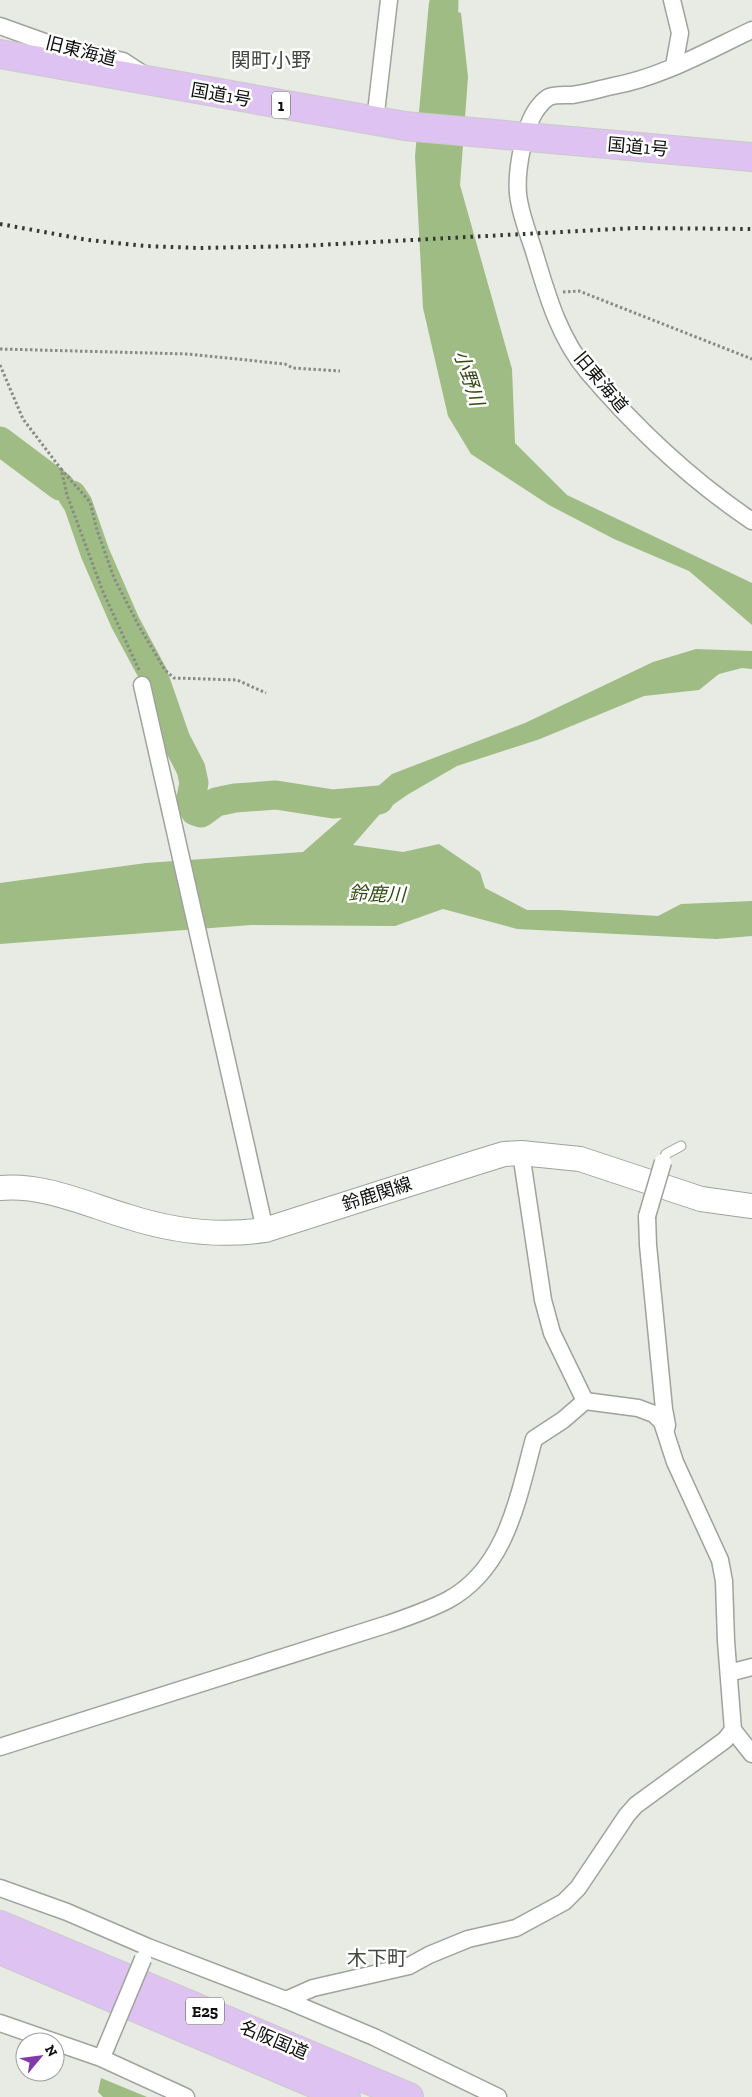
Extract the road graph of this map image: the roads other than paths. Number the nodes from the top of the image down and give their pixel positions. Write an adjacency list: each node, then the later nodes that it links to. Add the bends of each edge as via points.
1 (389, 0): 8 (street)
2 (672, 0): 6 (street, via 680,33)
3 (0, 26): 7 (street, 旧東海道, via 53,45 123,61)
4 (752, 30): 6 (street, 旧東海道)
5 (0, 54): 7 (highway, 国道1号 / 1)
6 (674, 66): 9 (street, 旧東海道, via 632,82 549,97)
7 (158, 84): 8 (highway, 国道1号 / 1)
8 (375, 122): 9 (highway, 国道1号 / 1)
9 (513, 137): 10 (highway, 国道1号 / 1); 11 (street, 旧東海道, via 519,166 522,218 560,328 586,370 678,463 723,502)
10 (752, 157)
11 (752, 521)
12 (142, 685): 18 (street)
13 (681, 1146): 15 (lane, via 666,1154)
14 (521, 1154): 17 (main road, 鈴鹿関線, via 580,1159 701,1199); 18 (main road, 鈴鹿関線, via 504,1154); 19 (street, via 543,1300 552,1333)
15 (663, 1162): 20 (street, bridge, via 647,1216 667,1425)
16 (0, 1188): 18 (main road, 鈴鹿関線, via 54,1194 173,1229 220,1234)
17 (752, 1206)
18 (265, 1230)
19 (585, 1401): 20 (street, via 638,1408 654,1414 662,1422); 24 (street, via 534,1439 511,1522 495,1554 477,1578 450,1599 388,1624)
20 (665, 1434): 22 (street, via 674,1462 720,1560)
21 (752, 1667): 22 (street)
22 (729, 1673): 23 (street)
23 (734, 1730): 25 (street); 32 (street, via 636,1805 578,1888 564,1902 516,1928 468,1939 409,1966 313,1988)
24 (0, 1747)
25 (752, 1754)
26 (0, 1888): 29 (street, via 67,1912)
27 (0, 1925): 37 (highway, 名阪国道 / E25)
28 (0, 1950): 31 (highway, 名阪国道 / E25)
29 (145, 1953): 32 (street); 34 (street, bridge)
30 (0, 1954): 31 (highway)
31 (36, 1965): 36 (highway, 名阪国道 / E25)
32 (286, 2000): 38 (street, via 374,2037)
33 (0, 2023): 34 (street)
34 (103, 2054): 35 (street)
35 (186, 2097)
36 (346, 2097)
37 (410, 2097)
38 (498, 2097)

